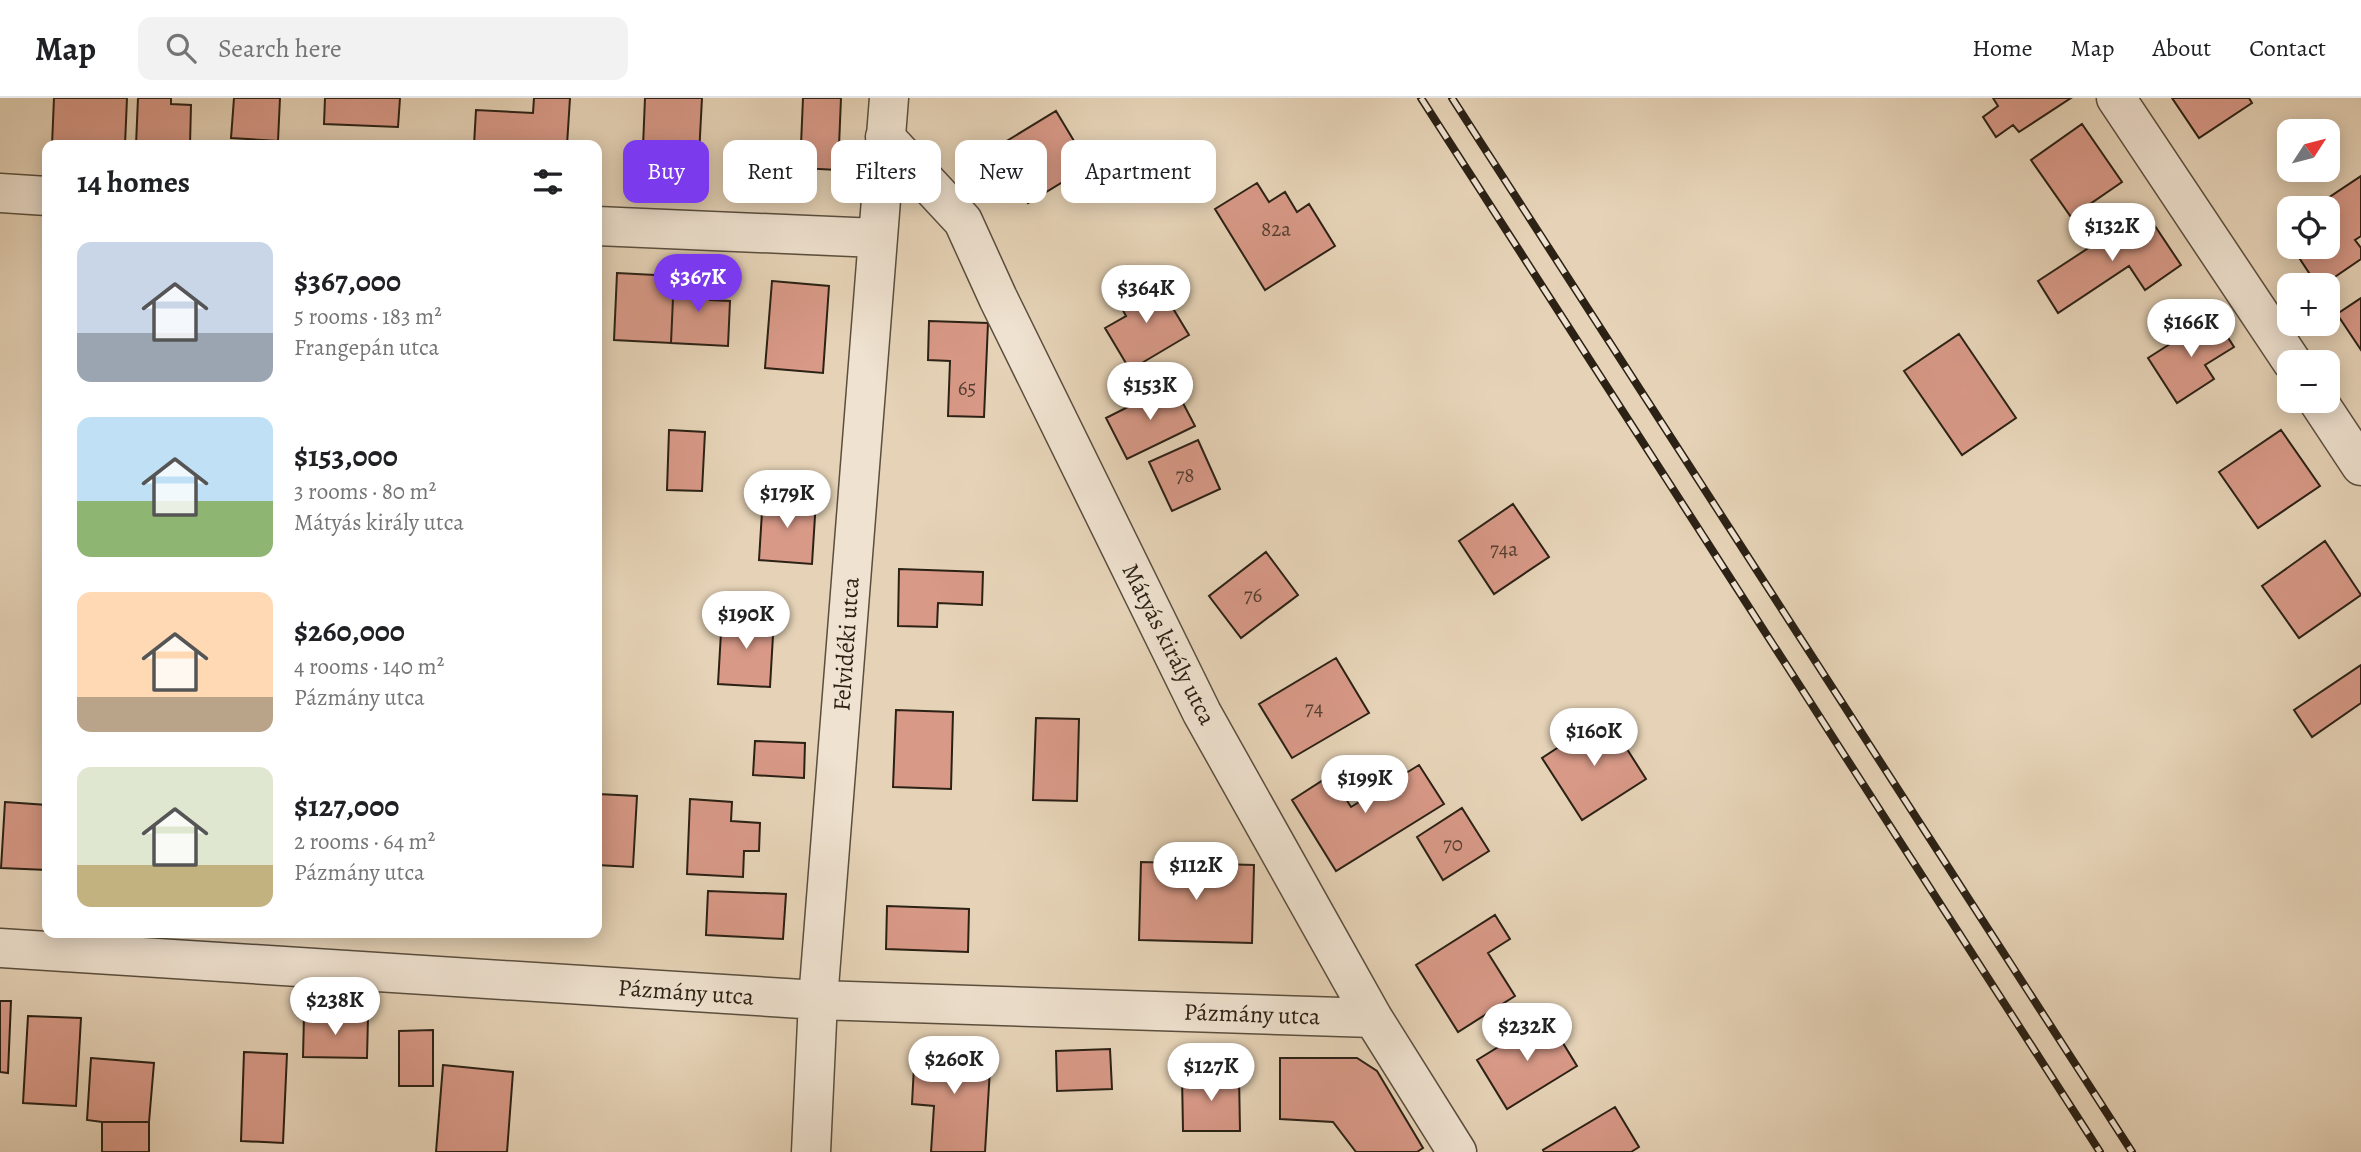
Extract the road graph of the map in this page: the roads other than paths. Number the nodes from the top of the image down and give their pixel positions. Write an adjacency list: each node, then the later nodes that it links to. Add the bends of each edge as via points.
1 (889, 98): 3 (street, Felvidéki utca)
2 (2116, 98): 8 (street)
3 (885, 137): 7 (street, Felvidéki utca); 13 (street, Mátyás király utca, via 962,221 1202,713)
4 (0, 193): 5 (street)
5 (42, 196)
6 (602, 226): 7 (street)
7 (877, 238): 12 (street, Felvidéki utca)
8 (2284, 350)
9 (2326, 413): 10 (street)
10 (2361, 466)
11 (0, 948): 12 (street, Pázmány utca)
12 (818, 1000): 13 (street, Pázmány utca); 14 (street, Felvidéki utca)
13 (1373, 1018): 15 (street, Mátyás király utca)
14 (811, 1152)
15 (1457, 1152)

